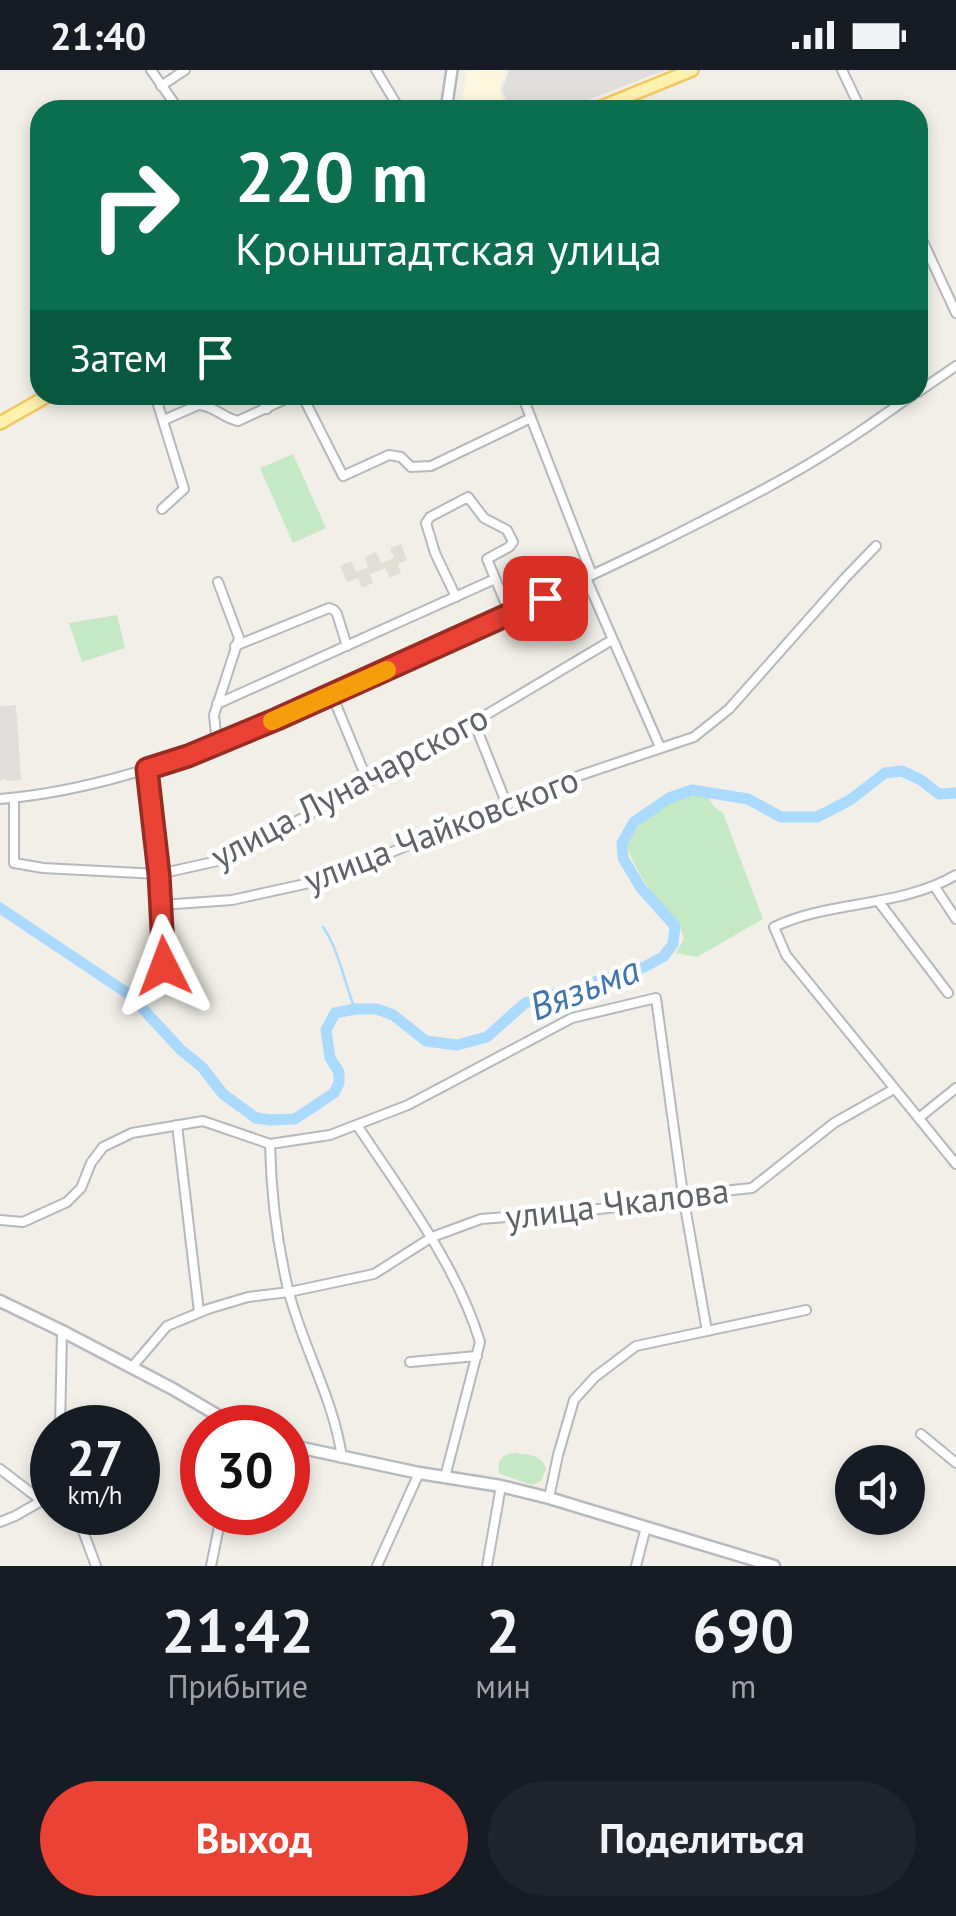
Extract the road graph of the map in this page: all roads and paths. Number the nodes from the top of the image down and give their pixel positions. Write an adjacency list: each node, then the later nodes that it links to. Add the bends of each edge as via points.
1 (151, 70): 9 (street)
2 (185, 70): 9 (street)
3 (376, 70): 8 (street)
4 (452, 70): 12 (street)
5 (692, 70): 13 (main road)
6 (842, 70): 14 (street)
7 (392, 73): 8 (street)
8 (384, 83): 11 (street)
9 (161, 86): 10 (street)
10 (172, 100)
11 (394, 100)
12 (448, 100)
13 (618, 100)
14 (856, 100)
15 (928, 253): 16 (street)
16 (956, 313)
17 (956, 366): 18 (street)
18 (928, 385)
19 (32, 405): 29 (main road)
20 (159, 405): 28 (street)
21 (265, 405): 26 (street)
22 (275, 405): 26 (street)
23 (307, 405): 27 (street, via 344,476 390,454 412,467 431,466)
24 (526, 405): 27 (street)
25 (899, 405): 32 (street, via 785,477)
26 (267, 409): 28 (street, via 238,421 198,405)
27 (531, 418): 32 (street)
28 (164, 420): 30 (street, via 184,489)
29 (0, 423)
30 (162, 509)
31 (876, 546): 44 (street, улица Чайковского, via 728,710 694,737)
32 (589, 577): 36 (street); 37 (street)
33 (495, 579): 35 (street); 35 (street, via 488,557 512,542 507,530 466,498 426,523); 36 (street)
34 (218, 582): 38 (street, via 239,638)
35 (456, 597): 39 (street)
36 (510, 614): 40 (street)
37 (612, 640): 42 (street, улица Луначарского); 44 (street)
38 (235, 646): 39 (street, via 329,608); 41 (street)
39 (347, 646): 41 (street)
40 (332, 695): 43 (street); 46 (street)
41 (218, 704): 43 (street)
42 (474, 722): 46 (street, улица Луначарского); 49 (street)
43 (217, 744): 45 (street)
44 (660, 747): 49 (street, улица Чайковского)
45 (147, 769): 47 (street); 50 (street)
46 (368, 782): 50 (street, улица Луначарского, via 222,860)
47 (14, 798): 48 (street); 50 (street, улица Луначарского, via 14,863)
48 (0, 799)
49 (507, 805): 54 (street, улица Чайковского, via 323,880 232,900)
50 (159, 874): 54 (street)
51 (956, 875): 52 (street)
52 (935, 887): 53 (street); 55 (street)
53 (879, 902): 57 (street); 59 (street, via 774,927 786,955)
54 (161, 905): 56 (street)
55 (956, 919)
56 (164, 966)
57 (948, 992)
58 (956, 1088): 60 (street)
59 (894, 1090): 60 (street); 65 (street, улица Чкалова, via 834,1122 752,1188)
60 (920, 1116): 64 (street)
61 (357, 1125): 63 (street); 65 (street, via 572,1018 656,998); 67 (street)
62 (178, 1126): 63 (street, via 203,1121); 66 (street, via 132,1133 104,1147 67,1202 23,1222); 71 (street)
63 (270, 1144): 68 (street)
64 (956, 1164)
65 (684, 1195): 67 (street, улица Чкалова, via 481,1219); 73 (street)
66 (0, 1220)
67 (432, 1238): 68 (street, улица Чкалова, via 374,1274); 74 (street, via 474,1323)
68 (288, 1292): 71 (street, улица Чкалова); 81 (street)
69 (0, 1302): 72 (main road)
70 (806, 1310): 73 (street)
71 (200, 1312): 76 (street, улица Чкалова, via 166,1326)
72 (62, 1330): 76 (main road); 77 (street)
73 (708, 1331): 88 (street, via 636,1346 595,1377 574,1400)
74 (477, 1356): 75 (street); 85 (street)
75 (410, 1362)
76 (132, 1368): 78 (main road)
77 (60, 1405)
78 (198, 1405)
79 (921, 1434): 82 (street)
80 (310, 1450): 81 (main road)
81 (342, 1458): 84 (main road)
82 (956, 1464)
83 (0, 1468): 87 (street)
84 (419, 1473): 85 (main road); 96 (street)
85 (444, 1477): 86 (main road)
86 (500, 1486): 88 (main road); 97 (street)
87 (30, 1492)
88 (549, 1498): 91 (main road)
89 (30, 1508): 90 (street)
90 (0, 1522)
91 (646, 1528): 98 (street); 99 (main road)
92 (85, 1535): 94 (street)
93 (217, 1535): 95 (street)
94 (96, 1566)
95 (211, 1566)
96 (378, 1566)
97 (486, 1566)
98 (636, 1566)
99 (774, 1566)

